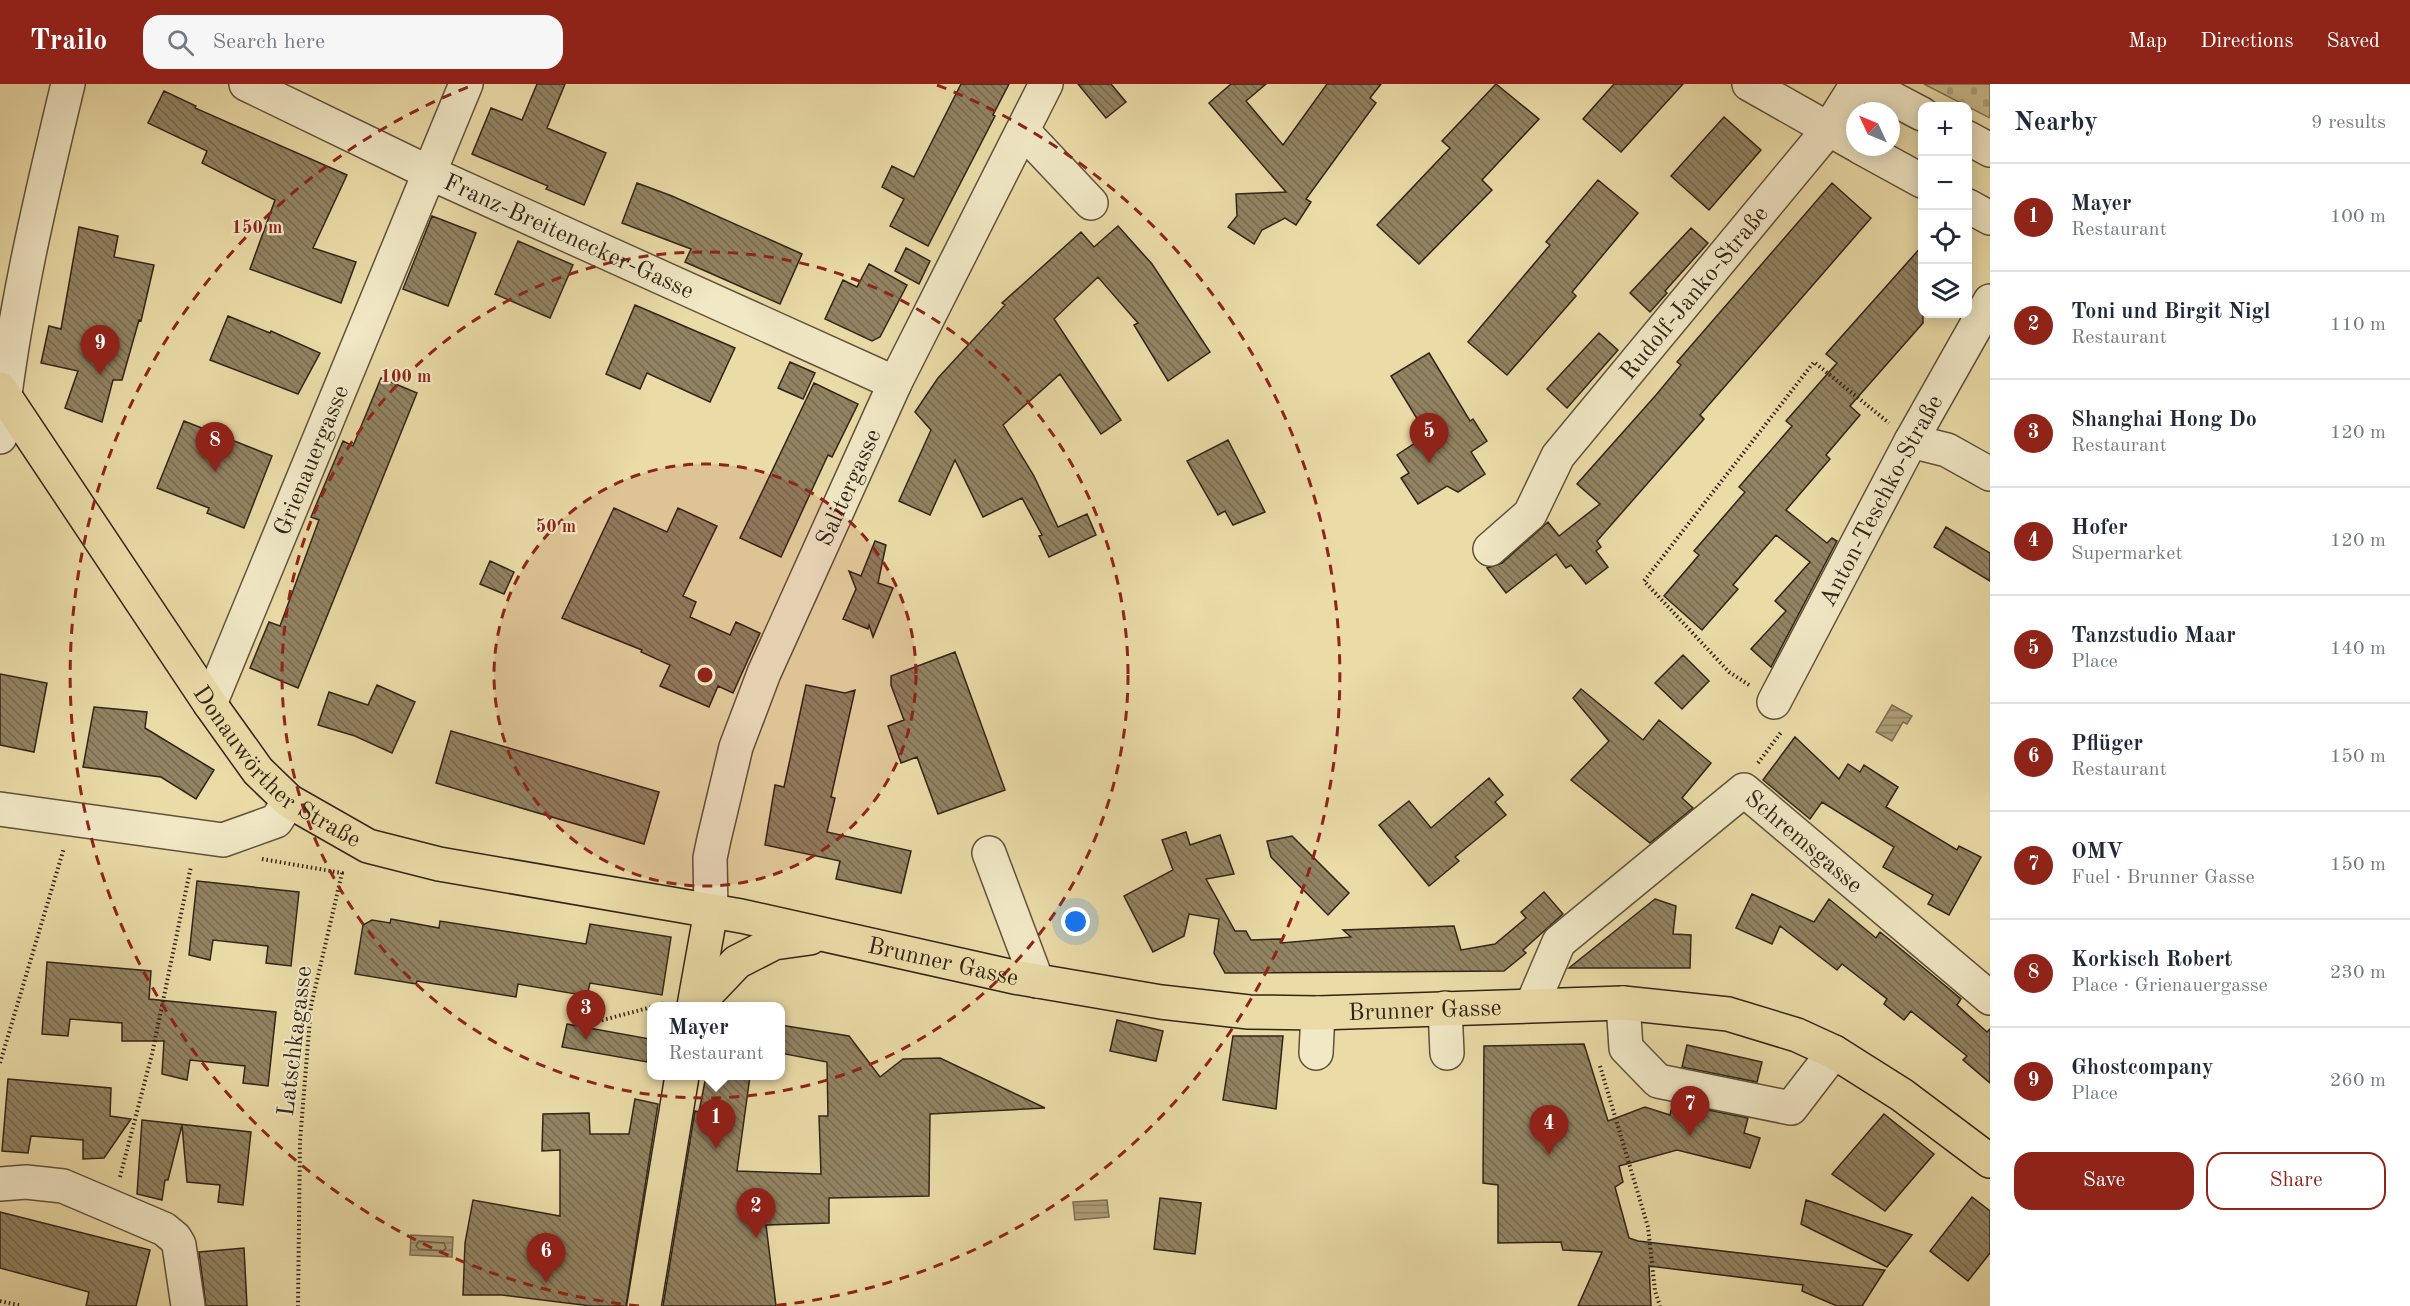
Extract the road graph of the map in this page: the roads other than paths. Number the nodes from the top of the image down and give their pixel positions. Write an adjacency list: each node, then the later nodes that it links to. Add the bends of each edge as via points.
1 (68, 84): 20 (street)
2 (246, 84): 14 (street, Franz-Breitenecker-Gasse)
3 (466, 84): 14 (street, Grienauergasse)
4 (1046, 84): 9 (street, Salitergasse)
5 (1749, 84): 10 (street)
6 (1857, 84): 10 (street, Rudolf-Janko-Straße)
7 (1865, 84): 8 (street)
8 (1918, 111)
9 (1023, 131): 16 (street); 21 (street, Salitergasse)
10 (1842, 137): 26 (street, Rudolf-Janko-Straße, via 1558,456 1530,514)
11 (1972, 140): 12 (street)
12 (1990, 150)
13 (1877, 156): 15 (street)
14 (430, 173): 21 (street, Franz-Breitenecker-Gasse); 28 (street, Grienauergasse)
15 (1918, 178)
16 (1091, 203)
17 (1972, 208): 18 (street)
18 (1990, 218)
19 (1990, 301): 24 (street, Anton-Teschko-Straße)
20 (10, 307): 22 (street)
21 (895, 383): 32 (street, Salitergasse, via 764,673 736,747 710,858)
22 (2, 392): 23 (street); 28 (main road, Donauwörther Straße)
23 (0, 437)
24 (1911, 441): 25 (street, via 1947,450); 27 (street, Anton-Teschko-Straße)
25 (1990, 474)
26 (1490, 549)
27 (1774, 702)
28 (210, 704): 29 (main road, Donauwörther Straße, via 258,771)
29 (289, 801): 30 (street, via 276,821 213,838); 32 (main road, Donauwörther Straße, via 368,846 439,864)
30 (0, 809)
31 (989, 853): 34 (street)
32 (711, 911): 33 (main road, Brunner Gasse); 36 (main road, Brunner Gasse)
33 (824, 936): 34 (main road, Brunner Gasse); 37 (main road, Brunner Gasse, via 774,943 737,962)
34 (1037, 981): 41 (main road, Brunner Gasse, via 1161,1002 1249,1012)
35 (1990, 998): 39 (street, Schremsgasse, via 1744,790 1559,942)
36 (696, 1002)
37 (699, 1002)
38 (1623, 1003): 39 (main road, Brunner Gasse); 42 (main road, Brunner Gasse, via 1728,1014 1797,1035); 42 (street, via 1626,1048 1658,1081 1791,1108)
39 (1532, 1005): 40 (main road, Brunner Gasse)
40 (1445, 1008): 41 (main road, Brunner Gasse); 44 (street)
41 (1318, 1013): 43 (street)
42 (1834, 1052): 46 (main road, Brunner Gasse, via 1902,1095)
43 (1316, 1053)
44 (1447, 1053)
45 (681, 1080): 49 (main road)
46 (1990, 1161)
47 (0, 1184): 48 (street, via 63,1186 164,1228 175,1238 180,1251)
48 (188, 1306)
49 (644, 1306)

